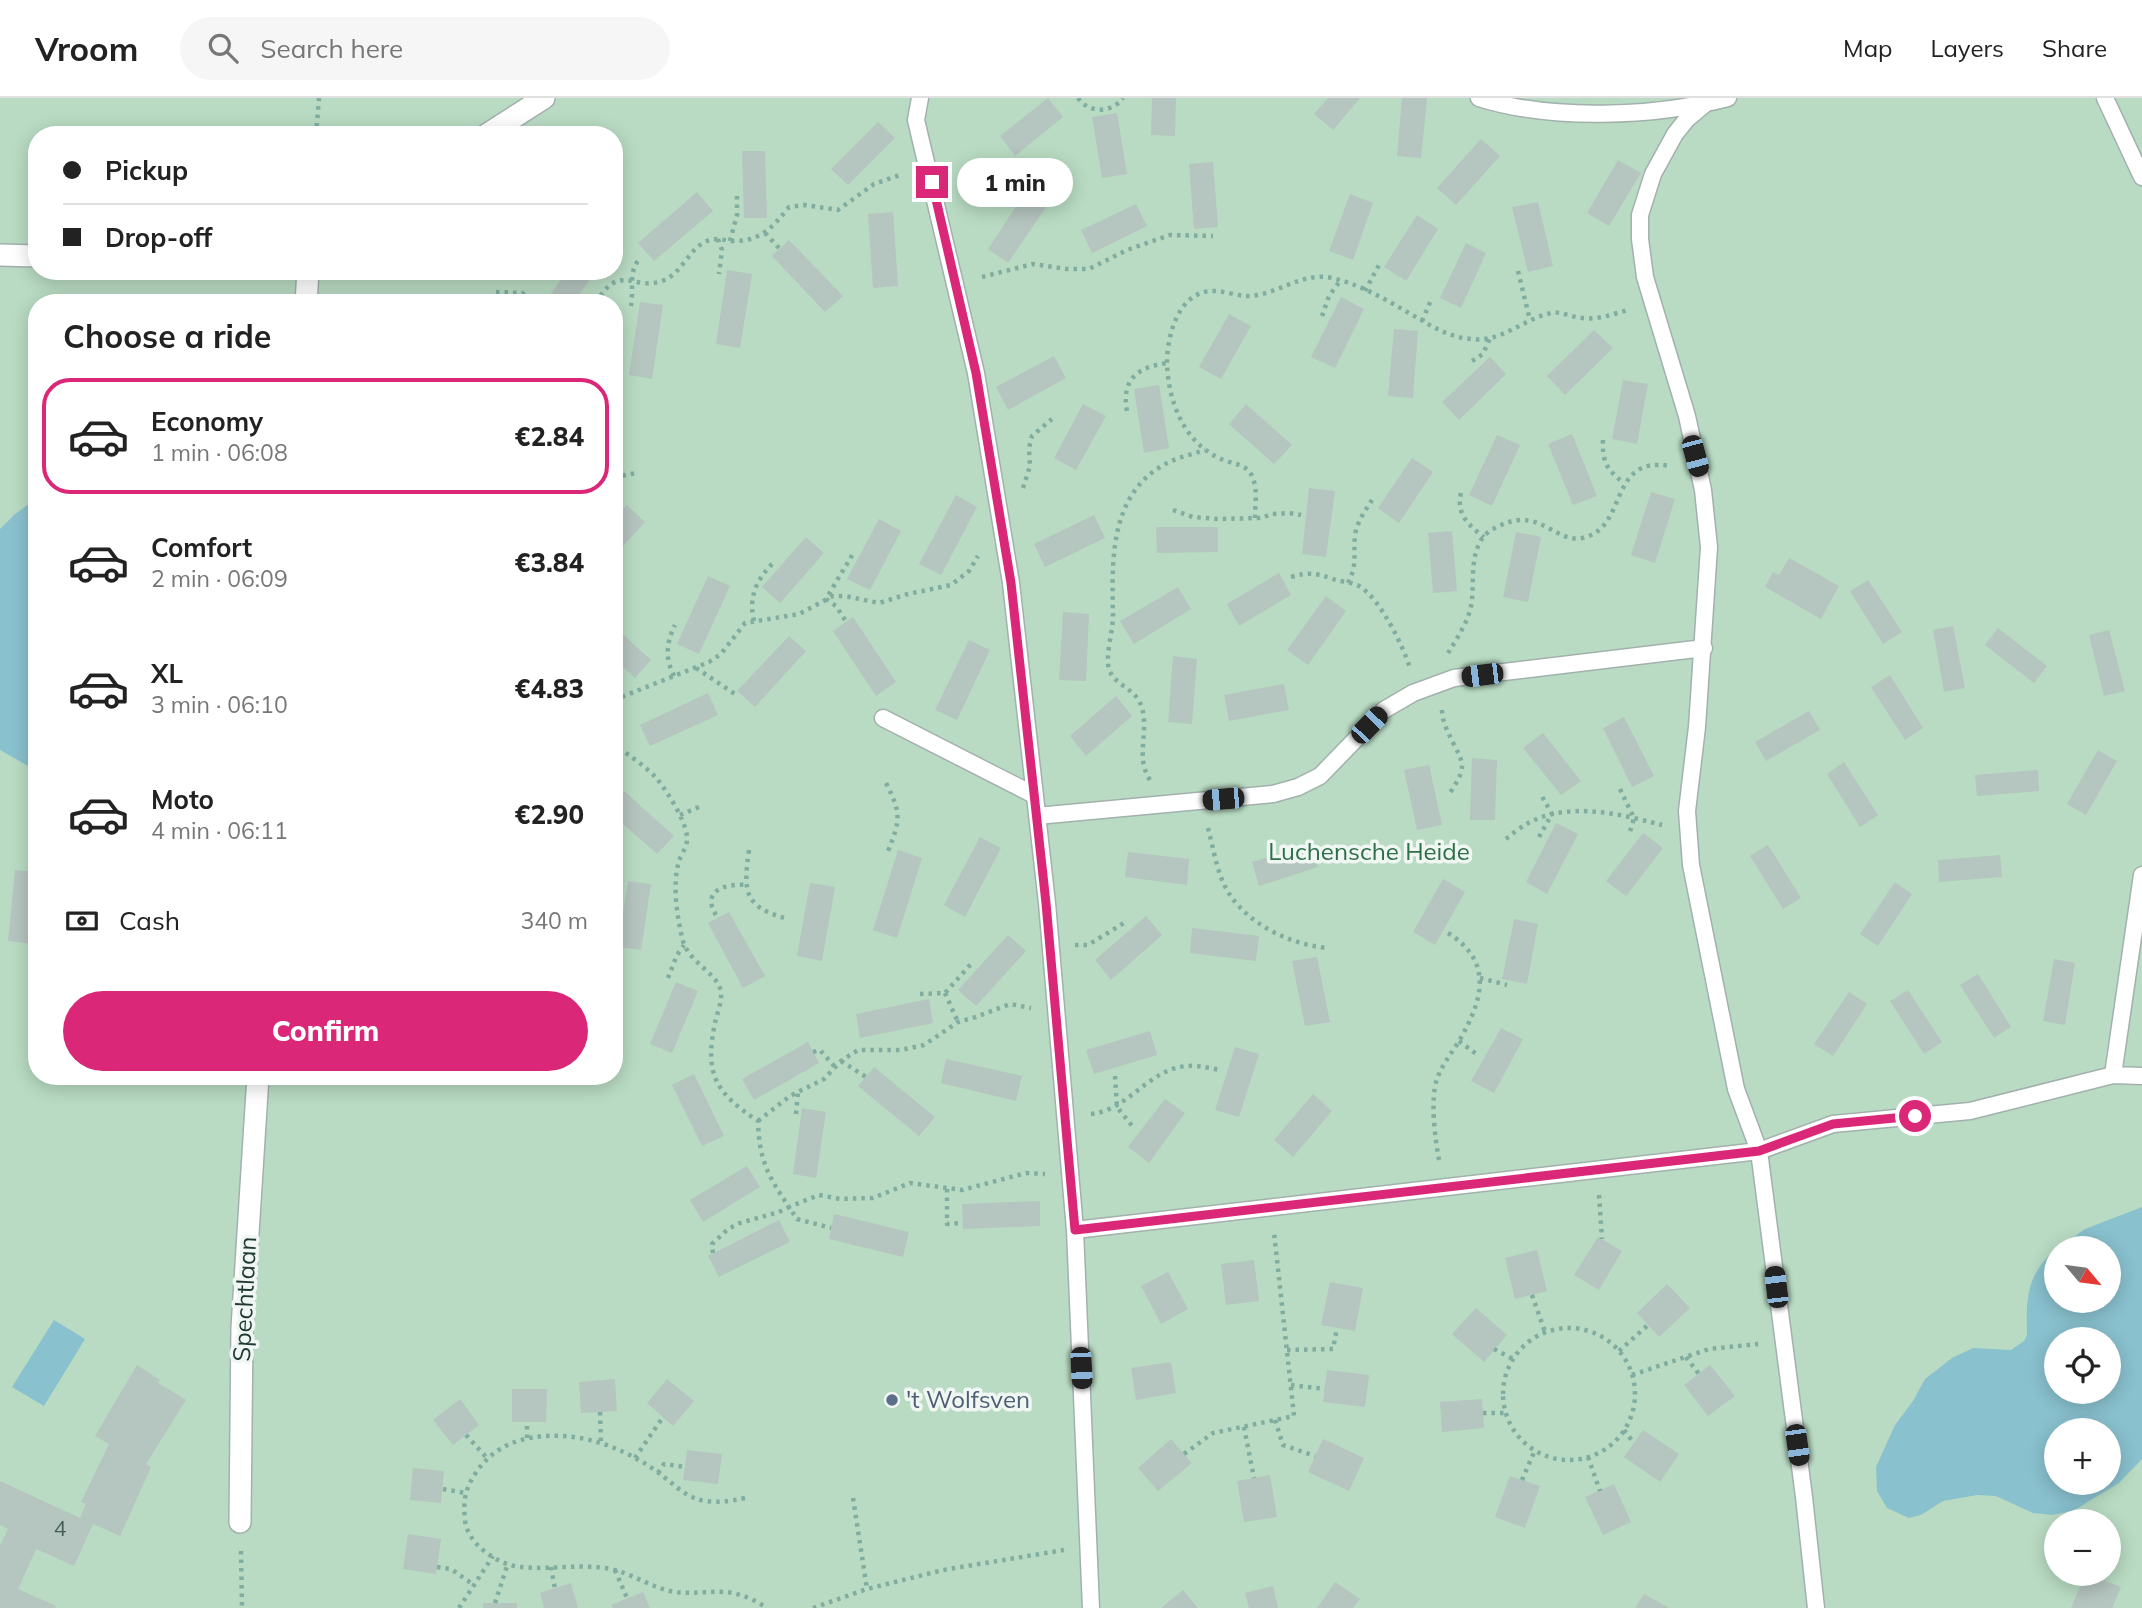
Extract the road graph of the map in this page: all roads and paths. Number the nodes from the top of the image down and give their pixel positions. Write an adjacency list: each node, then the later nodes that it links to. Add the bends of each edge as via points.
1 (319, 98): 10 (path)
2 (544, 98): 11 (street)
3 (920, 98): 12 (lane, via 916,120)
4 (1078, 98): 5 (path, via 1101,110)
5 (1123, 98)
6 (1479, 98): 9 (lane, via 1604,114)
7 (1728, 98): 9 (lane)
8 (2105, 98): 13 (lane)
9 (1705, 104): 36 (lane, via 1675,134 1645,193 1640,239)
10 (317, 126)
11 (500, 126)
12 (927, 166): 15 (path, via 874,184 838,210 789,207); 30 (lane)
13 (2142, 177)
14 (737, 192): 18 (path)
15 (765, 233): 18 (path, via 757,239); 19 (path)
16 (1213, 236): 30 (path, via 1170,235 1089,268 1033,264)
17 (718, 239): 18 (path); 25 (path, via 722,250); 28 (path, via 703,242 675,274 660,282)
18 (730, 241)
19 (779, 248)
20 (0, 255): 21 (street)
21 (28, 256)
22 (640, 258): 28 (path, via 634,263)
23 (1379, 265): 31 (path)
24 (1518, 271): 39 (path)
25 (719, 274)
26 (623, 278): 28 (path)
27 (620, 280): 34 (path)
28 (632, 280): 37 (path)
29 (1340, 281): 31 (path); 38 (path); 43 (path, via 1298,279 1267,293 1213,291 1192,296 1174,325)
30 (955, 284): 57 (lane, via 976,373)
31 (1365, 290): 40 (path)
32 (496, 292): 33 (path)
33 (524, 294)
34 (603, 294)
35 (1432, 298): 40 (path)
36 (1651, 300): 39 (path, via 1609,317 1553,313); 48 (lane, via 1687,416)
37 (631, 306)
38 (1322, 316)
39 (1530, 320): 41 (path)
40 (1422, 321): 41 (path, via 1449,335)
41 (1490, 338): 42 (path, via 1483,354)
42 (1472, 361)
43 (1167, 363): 44 (path, via 1153,365 1131,379 1126,388); 47 (path, via 1180,420)
44 (1127, 411)
45 (1052, 419): 57 (path, via 1032,436 1026,484)
46 (1603, 440): 51 (path, via 1604,464)
47 (1206, 450): 56 (path, via 1247,467 1255,489); 81 (path, via 1172,461 1147,477 1123,514 1112,564 1113,615 1107,662 1113,676 1138,696 1143,710 1142,758 1151,781 1189,793)
48 (1698, 470): 51 (path, via 1648,467); 67 (lane, via 1709,547)
49 (637, 473): 50 (path)
50 (623, 475)
51 (1624, 483): 58 (path, via 1608,520 1582,538 1525,519 1499,526)
52 (1461, 493): 58 (path, via 1462,515 1469,527)
53 (1372, 500): 62 (path, via 1358,523 1354,571)
54 (1173, 510): 56 (path, via 1194,517)
55 (1301, 515): 56 (path)
56 (1255, 518)
57 (1002, 528): 63 (path, via 969,571 951,585 879,603 845,596); 79 (lane)
58 (1484, 537): 70 (path, via 1477,550 1468,618 1446,657)
59 (854, 552): 63 (path)
60 (774, 562): 65 (path, via 751,598)
61 (1291, 577): 62 (path, via 1307,572)
62 (1348, 583): 71 (path, via 1368,595 1401,643)
63 (826, 599): 64 (path); 65 (path, via 786,618)
64 (845, 620)
65 (754, 621): 68 (path, via 745,623 720,654)
66 (675, 625): 69 (path, via 667,647)
67 (1704, 648): 70 (lane); 83 (lane)
68 (696, 668): 69 (path); 72 (path)
69 (674, 676): 73 (path)
70 (1441, 682): 71 (lane); 80 (path, via 1442,716 1462,769)
71 (1413, 693): 81 (lane, via 1384,710 1320,776 1273,794)
72 (735, 694)
73 (623, 696)
74 (883, 718): 79 (lane)
75 (623, 751): 85 (path, via 657,779)
76 (886, 783): 92 (path, via 897,805 898,822)
77 (1620, 789): 87 (path)
78 (1540, 793): 84 (path)
79 (1034, 795): 86 (lane)
80 (1448, 796)
81 (1198, 801): 86 (lane); 101 (path, via 1220,873 1241,909 1290,941)
82 (699, 807): 85 (path)
83 (1687, 811): 87 (path, via 1662,825); 127 (lane, via 1691,865 1734,1076)
84 (1552, 814): 87 (path, via 1606,811); 89 (path); 90 (path, via 1528,823)
85 (680, 815): 100 (path, via 687,840 678,863 676,894)
86 (1037, 816): 99 (lane)
87 (1634, 818): 88 (path)
88 (1629, 835)
89 (1539, 837)
90 (1506, 839)
91 (749, 850): 94 (path)
92 (888, 851)
93 (2142, 875): 116 (lane)
94 (746, 885): 95 (path, via 720,888 710,901); 96 (path, via 755,906)
95 (716, 915)
96 (788, 919)
97 (1124, 923): 99 (path, via 1088,945)
98 (1448, 933): 104 (path, via 1476,958)
99 (1050, 944): 108 (lane)
100 (684, 945): 103 (path); 125 (path, via 720,989 712,1073 723,1094)
101 (1328, 948)
102 (971, 964): 106 (path)
103 (667, 978)
104 (1480, 978): 105 (path); 110 (path)
105 (1507, 985)
106 (945, 993): 107 (path); 109 (path)
107 (920, 994)
108 (1056, 1013): 109 (path, via 1010,1004); 123 (lane)
109 (958, 1022): 113 (path, via 924,1045 858,1050)
110 (1459, 1041): 112 (path); 130 (path, via 1436,1083 1435,1139)
111 (813, 1052): 114 (path, via 820,1050)
112 (1479, 1056)
113 (841, 1061): 114 (path); 119 (path)
114 (835, 1067): 121 (path, via 824,1079)
115 (1220, 1070): 122 (path, via 1185,1066 1173,1070)
116 (2113, 1075): 118 (lane); 127 (lane, via 1970,1111 1833,1124)
117 (1115, 1076): 122 (path)
118 (2142, 1076)
119 (866, 1077)
120 (257, 1085): 180 (street, Spechtlaan, via 242,1328)
121 (798, 1091): 124 (path); 125 (path)
122 (1117, 1107): 123 (path, via 1086,1115); 126 (path)
123 (1065, 1113): 129 (lane)
124 (796, 1114)
125 (758, 1121): 132 (path, via 758,1143 768,1176)
126 (1133, 1127)
127 (1759, 1151): 128 (lane); 143 (lane)
128 (1598, 1169): 130 (lane); 137 (path)
129 (1070, 1175): 131 (path, via 1026,1173 962,1190); 136 (lane)
130 (1449, 1187): 133 (lane)
131 (947, 1189): 132 (path, via 910,1183 873,1198 819,1195); 134 (path, via 947,1224)
132 (789, 1207): 135 (path, via 797,1219); 138 (path, via 728,1229 712,1244)
133 (1272, 1207): 136 (lane); 145 (path)
134 (963, 1223)
135 (831, 1228)
136 (1075, 1230): 181 (lane)
137 (1602, 1239)
138 (713, 1253)
139 (1532, 1295): 142 (path)
140 (1648, 1325): 146 (path)
141 (1337, 1328): 145 (path, via 1333,1349)
142 (1545, 1332): 146 (path, via 1560,1327 1582,1329 1601,1335); 148 (path, via 1523,1345)
143 (1783, 1341): 147 (path, via 1709,1349); 197 (lane)
144 (1494, 1349): 148 (path)
145 (1287, 1350): 151 (path)
146 (1619, 1351): 150 (path)
147 (1686, 1357): 149 (path); 150 (path)
148 (1513, 1359): 155 (path, via 1503,1382)
149 (1699, 1374)
150 (1632, 1375): 160 (path, via 1633,1409)
151 (1291, 1385): 152 (path); 157 (path, via 1294,1416)
152 (1325, 1389)
153 (600, 1412): 163 (path)
154 (1483, 1413): 155 (path)
155 (1506, 1413): 165 (path, via 1516,1434)
156 (663, 1417): 170 (path)
157 (1275, 1420): 159 (path); 167 (path, via 1283,1445)
158 (527, 1422): 162 (path)
159 (1244, 1427): 166 (path, via 1213,1433); 173 (path)
160 (1624, 1430): 164 (path); 168 (path, via 1608,1447)
161 (466, 1435): 169 (path)
162 (527, 1438): 163 (path, via 586,1438); 169 (path, via 498,1448)
163 (601, 1443): 170 (path)
164 (1634, 1443)
165 (1535, 1450): 168 (path, via 1565,1460); 174 (path)
166 (1184, 1454)
167 (1315, 1457)
168 (1588, 1457): 176 (path)
169 (487, 1458): 177 (path)
170 (635, 1458): 172 (path)
171 (685, 1467): 172 (path, via 664,1464)
172 (658, 1473): 178 (path, via 678,1490 708,1502)
173 (1254, 1478)
174 (1522, 1480)
175 (443, 1489): 177 (path)
176 (1600, 1490)
177 (466, 1493): 182 (path, via 465,1529 476,1545)
178 (745, 1498)
179 (853, 1498): 189 (path)
180 (240, 1522): 192 (path)
181 (1088, 1545): 189 (path, via 943,1570); 196 (lane)
182 (492, 1556): 183 (path); 187 (path)
183 (508, 1563): 185 (path); 191 (path)
184 (437, 1567): 187 (path, via 451,1569)
185 (551, 1567): 186 (path); 188 (path)
186 (615, 1570): 190 (path); 194 (path, via 668,1590 689,1594 726,1591)
187 (474, 1585): 193 (path)
188 (555, 1588)
189 (867, 1589): 195 (path)
190 (627, 1598)
191 (495, 1604)
192 (242, 1608)
193 (459, 1608)
194 (767, 1608)
195 (813, 1608)
196 (1091, 1608)
197 (1815, 1608)

